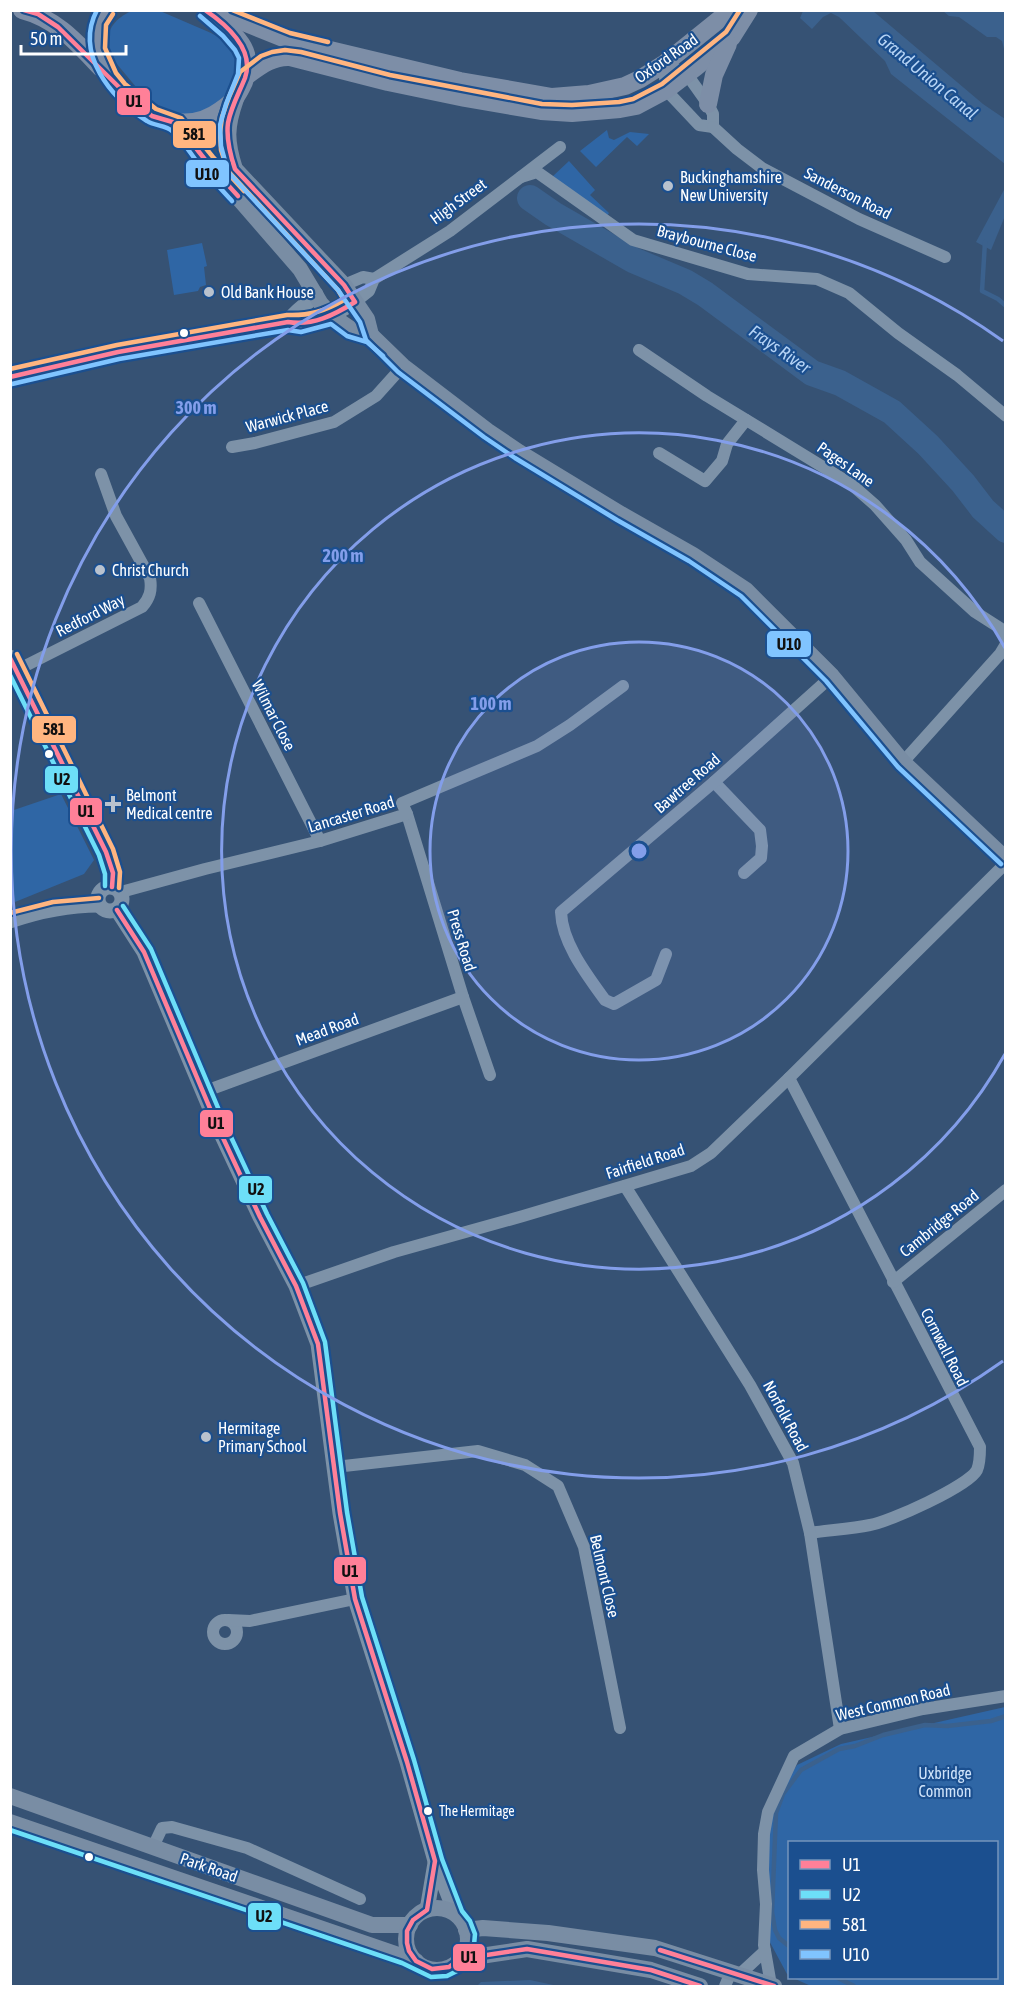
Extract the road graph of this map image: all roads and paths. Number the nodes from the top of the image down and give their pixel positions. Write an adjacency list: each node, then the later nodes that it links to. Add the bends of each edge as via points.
1 (21, 10): 9 (main road, via 38,14 58,27)
2 (106, 10): 9 (main road, via 99,23 97,49)
3 (731, 10): 7 (main road, Oxford Road)
4 (749, 10): 6 (main road, Oxford Road)
5 (207, 12): 7 (main road, Oxford Road, via 288,40 448,79 552,97 625,86); 10 (main road, via 246,52)
6 (732, 37): 8 (main road, Oxford Road); 13 (main road, via 714,75)
7 (664, 64): 8 (street); 11 (street)
8 (686, 73): 11 (main road, Oxford Road); 13 (street)
9 (111, 77): 14 (main road, via 152,116)
10 (245, 77): 11 (main road, Oxford Road, via 265,63 291,57 465,98 572,113 636,106); 12 (main road)
11 (666, 90): 15 (street, Sanderson Road, via 699,125)
12 (236, 99): 14 (main road, via 215,115); 20 (main road, via 227,133 235,169)
13 (708, 104): 15 (street)
14 (176, 123): 21 (main road, via 300,269)
15 (713, 127): 18 (street, Sanderson Road, via 762,168 859,219)
16 (560, 147): 17 (street, High Street)
17 (521, 177): 19 (street, High Street, via 450,231); 29 (street, Braybourne Close, via 537,172 633,240 748,274 817,279 849,293)
18 (945, 257)
19 (374, 279): 20 (street, High Street, via 363,277); 22 (street, High Street, via 369,291)
20 (344, 285): 22 (main road)
21 (315, 294): 23 (main road); 24 (street)
22 (355, 302): 23 (street); 25 (main road)
23 (332, 316): 24 (street, via 300,325); 25 (main road, via 351,329)
24 (288, 322): 28 (street, via 118,352)
25 (372, 335): 27 (main road)
26 (639, 350): 30 (street, Pages Lane)
27 (403, 366): 31 (street, Warwick Place, via 376,396 334,422); 38 (main road, via 519,452 746,590)
28 (10, 377)
29 (1005, 416)
30 (746, 420): 32 (street, via 705,481); 35 (street, Pages Lane, via 851,484 906,540 920,562 975,612 1000,628)
31 (232, 447)
32 (659, 453)
33 (101, 474): 37 (street, Redford Way, via 116,516 150,578 149,597 142,607)
34 (199, 603): 43 (street, Wilmar Close)
35 (1005, 637)
36 (1005, 644): 40 (street)
37 (14, 663): 46 (street, via 106,852)
38 (832, 676): 40 (main road); 41 (street, Bawtree Road)
39 (623, 686): 42 (street, Lancaster Road, via 537,746 402,803)
40 (903, 762): 44 (main road)
41 (714, 782): 45 (street, via 760,830 761,858); 50 (street, Bawtree Road, via 561,912 570,946 604,1000 614,1004 656,980)
42 (407, 814): 43 (street, Lancaster Road); 51 (street, Press Road)
43 (320, 841): 46 (street, Lancaster Road)
44 (1005, 861): 53 (street, Fairfield Road)
45 (744, 873)
46 (116, 889): 47 (street, via 106,887 99,892); 48 (street, via 122,900)
47 (99, 905): 48 (street, via 107,911); 49 (street, via 54,909)
48 (117, 909): 54 (street, via 144,952)
49 (10, 921)
50 (666, 954)
51 (462, 997): 52 (street, Press Road); 54 (street, Mead Road)
52 (490, 1075)
53 (789, 1078): 55 (street, Fairfield Road, via 711,1153 691,1166); 57 (street, Cornwall Road)
54 (203, 1092): 58 (street)
55 (625, 1186): 58 (street, Fairfield Road, via 394,1252); 60 (street, Norfolk Road, via 750,1385 793,1463)
56 (1005, 1191): 57 (street, Cambridge Road)
57 (893, 1282): 60 (street, Cornwall Road, via 980,1448 980,1460 970,1479 901,1515 872,1525)
58 (296, 1286): 59 (street, via 318,1344)
59 (334, 1467): 61 (street); 66 (street, Belmont Close, via 478,1451 525,1465 558,1486 584,1547)
60 (810, 1533): 67 (street, Norfolk Road)
61 (355, 1599): 63 (street); 71 (street)
62 (228, 1620): 63 (street); 64 (street, via 236,1627); 64 (street, via 217,1623 213,1636 223,1644)
63 (250, 1621): 64 (street)
64 (235, 1639)
65 (1005, 1696): 67 (street, West Common Road)
66 (620, 1728)
67 (840, 1728): 77 (street, West Common Road, via 794,1756 768,1812 763,1870)
68 (10, 1797): 70 (main road, Park Road)
69 (10, 1822): 79 (main road, Park Road)
70 (153, 1847): 72 (street, via 162,1828 172,1827 247,1848); 75 (main road, Park Road, via 372,1924)
71 (435, 1861): 73 (street); 74 (street)
72 (360, 1899)
73 (427, 1910): 74 (main road, via 441,1909); 75 (main road)
74 (456, 1915): 76 (main road)
75 (410, 1925): 79 (main road, via 406,1943)
76 (466, 1930): 78 (main road, via 466,1947); 80 (main road, via 548,1933 655,1948)
77 (765, 1951): 80 (street); 82 (street)
78 (460, 1959): 79 (main road, via 438,1970); 81 (main road, via 527,1949 651,1970)
79 (416, 1961)
80 (732, 1978): 82 (main road)
81 (700, 1986)
82 (773, 1986)

